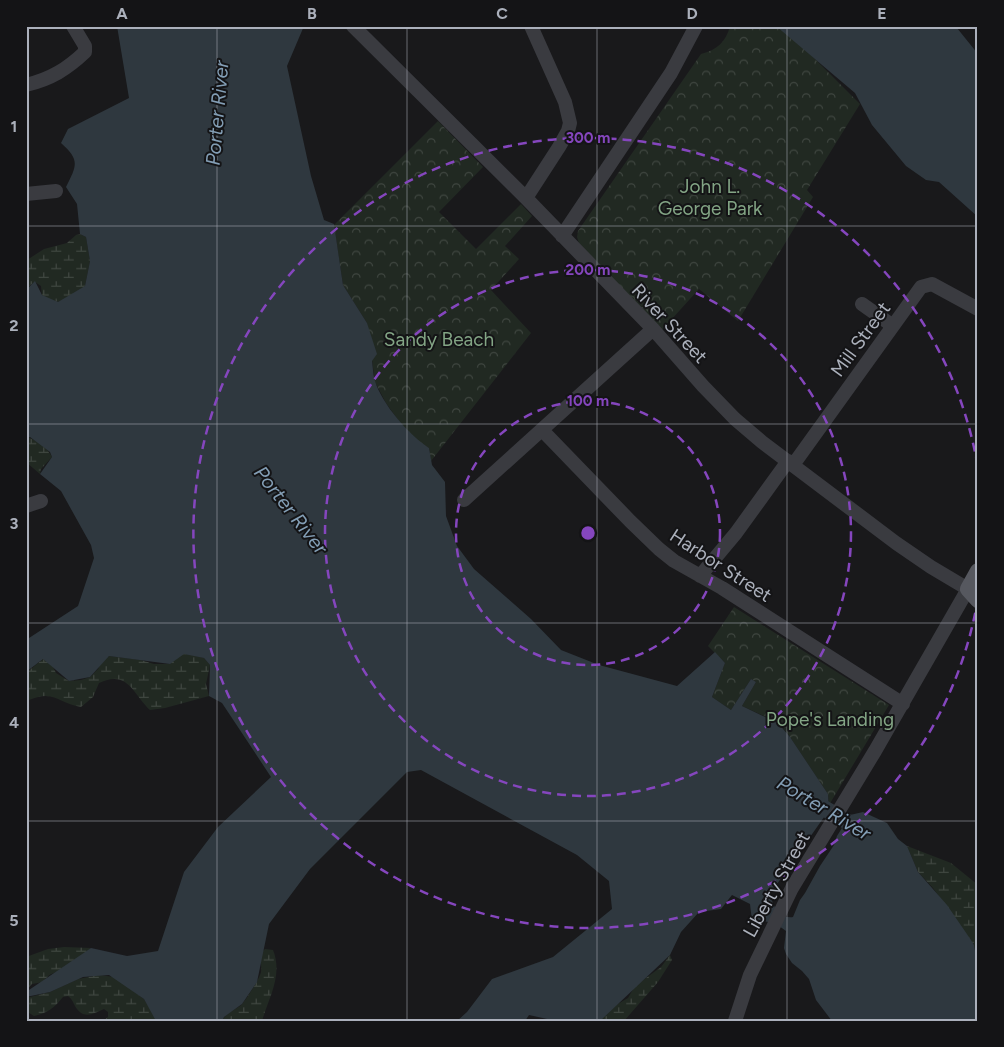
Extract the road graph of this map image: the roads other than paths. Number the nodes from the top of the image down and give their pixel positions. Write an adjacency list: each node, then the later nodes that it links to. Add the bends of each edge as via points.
1 (73, 26): 5 (street, via 85,51 70,66)
2 (353, 26): 8 (street, River Street)
3 (531, 26): 8 (street, via 565,102 570,123 559,147)
4 (696, 26): 9 (street, via 671,73)
5 (26, 85)
6 (56, 191): 7 (street)
7 (26, 194)
8 (526, 198): 9 (street, River Street)
9 (562, 236): 13 (street, River Street)
10 (862, 304): 12 (street)
11 (978, 309): 12 (street, Mill Street, via 937,286 927,284 921,287)
12 (892, 326): 15 (street, Mill Street)
13 (653, 329): 14 (street); 15 (street, River Street, via 746,430)
14 (542, 430): 16 (street); 20 (street, Harbor Street, via 658,549)
15 (790, 463): 20 (street, Mill Street); 21 (street, River Street, via 902,547)
16 (464, 500)
17 (41, 501): 18 (street)
18 (26, 506)
19 (978, 571): 21 (main road)
20 (700, 576): 22 (street, Harbor Street)
21 (973, 595): 22 (street, Liberty Street)
22 (902, 704): 23 (street, Liberty Street, via 782,906 750,975)
23 (734, 1021)

